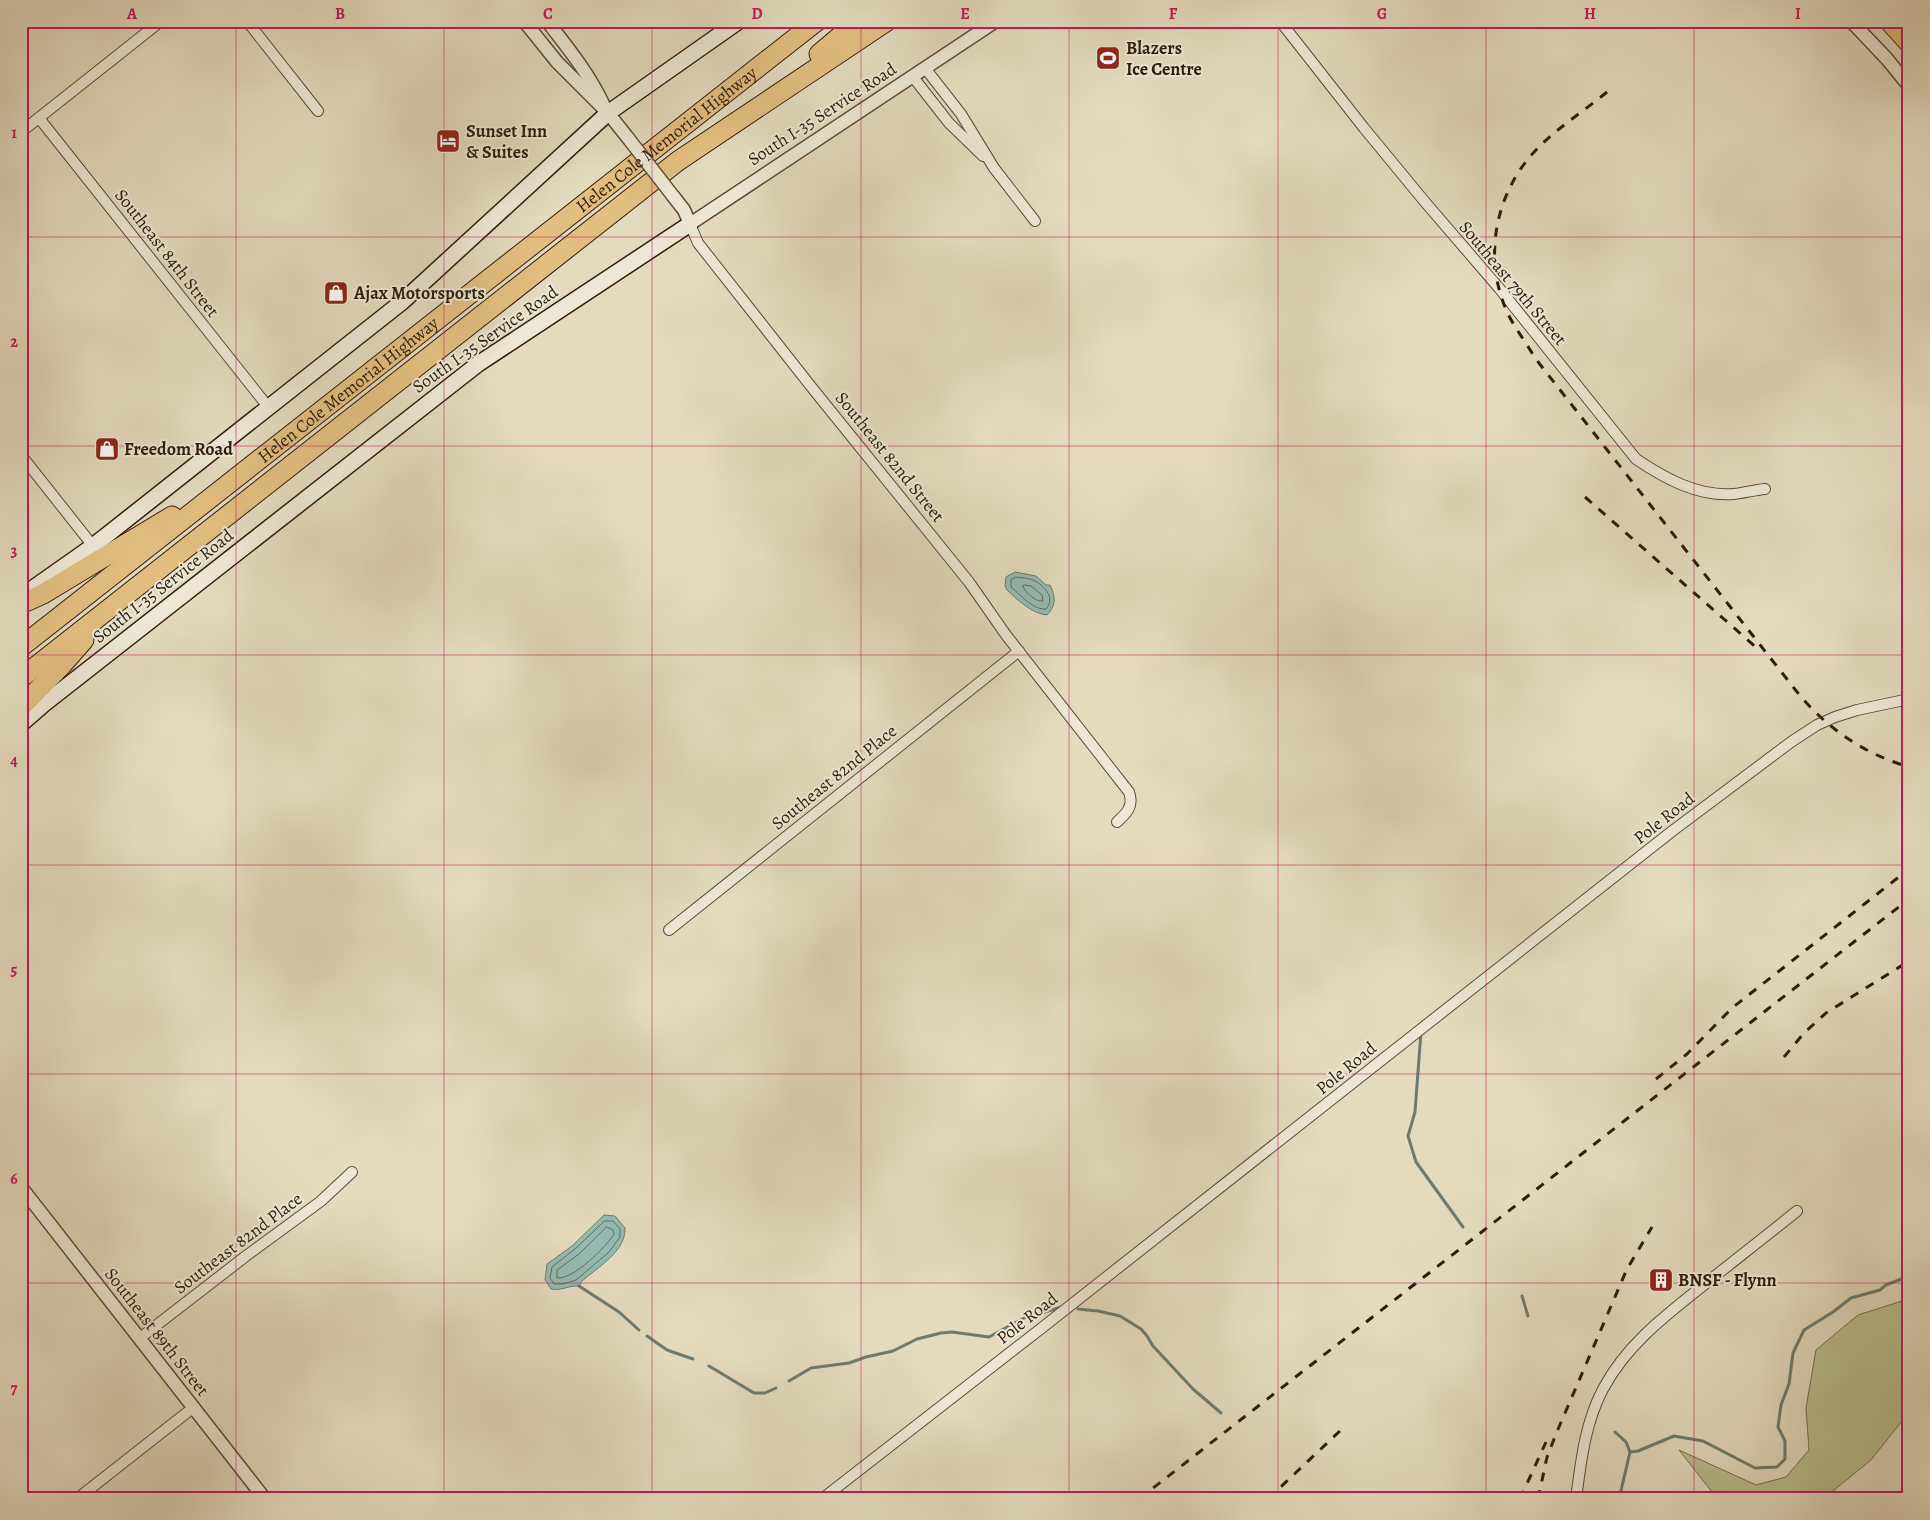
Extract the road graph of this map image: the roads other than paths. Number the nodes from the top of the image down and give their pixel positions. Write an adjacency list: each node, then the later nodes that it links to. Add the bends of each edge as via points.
1 (161, 21): 19 (street)
2 (247, 21): 17 (street)
3 (524, 21): 18 (street, Southeast 82nd Street, via 557,62)
4 (547, 21): 18 (street, Southeast 82nd Street, via 597,90)
5 (739, 21): 18 (main road)
6 (817, 21): 27 (highway, Helen Cole Memorial Highway)
7 (858, 21): 20 (highway)
8 (887, 21): 20 (highway)
9 (996, 21): 14 (street, South I-35 Service Road)
10 (1280, 21): 28 (street, Southeast 79th Street, via 1636,459 1661,476 1687,487 1733,494)
11 (1851, 21): 16 (street)
12 (1889, 21): 13 (highway)
13 (1909, 43)
14 (925, 68): 15 (street, South I-35 Service Road); 22 (street, via 961,114)
15 (913, 76): 22 (street, via 949,123); 24 (street, South I-35 Service Road)
16 (1909, 86)
17 (318, 111)
18 (608, 113): 24 (street, Southeast 82nd Street, bridge, via 684,210); 25 (main road, via 412,293)
19 (39, 118): 21 (street); 25 (street, Southeast 84th Street)
20 (737, 122): 32 (highway, Helen Cole Memorial Highway, via 678,161)
21 (21, 132)
22 (994, 168): 23 (street)
23 (1035, 221)
24 (690, 224): 34 (street, Southeast 82nd Street, via 698,243 969,582); 38 (main road, South I-35 Service Road, via 478,364)
25 (269, 408): 29 (main road)
26 (21, 455): 29 (street)
27 (246, 471): 31 (highway, via 44,594); 33 (highway, Helen Cole Memorial Highway)
28 (1764, 489)
29 (93, 546): 30 (main road)
30 (21, 597)
31 (21, 604)
32 (112, 606): 35 (highway, Helen Cole Memorial Highway); 37 (highway, via 62,666)
33 (21, 647)
34 (1019, 651): 39 (street, Southeast 82nd Street, via 1129,792 1130,809); 40 (street, Southeast 82nd Place)
35 (21, 678)
36 (1909, 699): 48 (street, Pole Road, via 1835,717 1778,751)
37 (21, 707)
38 (21, 724)
39 (1117, 822)
40 (669, 930)
41 (352, 1172): 44 (street, Southeast 82nd Place, via 321,1201)
42 (21, 1187): 44 (street, Southeast 89th Street)
43 (1797, 1211): 49 (street, via 1660,1320 1625,1354 1602,1390 1589,1423)
44 (140, 1338): 45 (street, Southeast 89th Street)
45 (194, 1407): 46 (street); 47 (street, Southeast 89th Street)
46 (78, 1499)
47 (265, 1499)
48 (822, 1499)
49 (1576, 1499)

